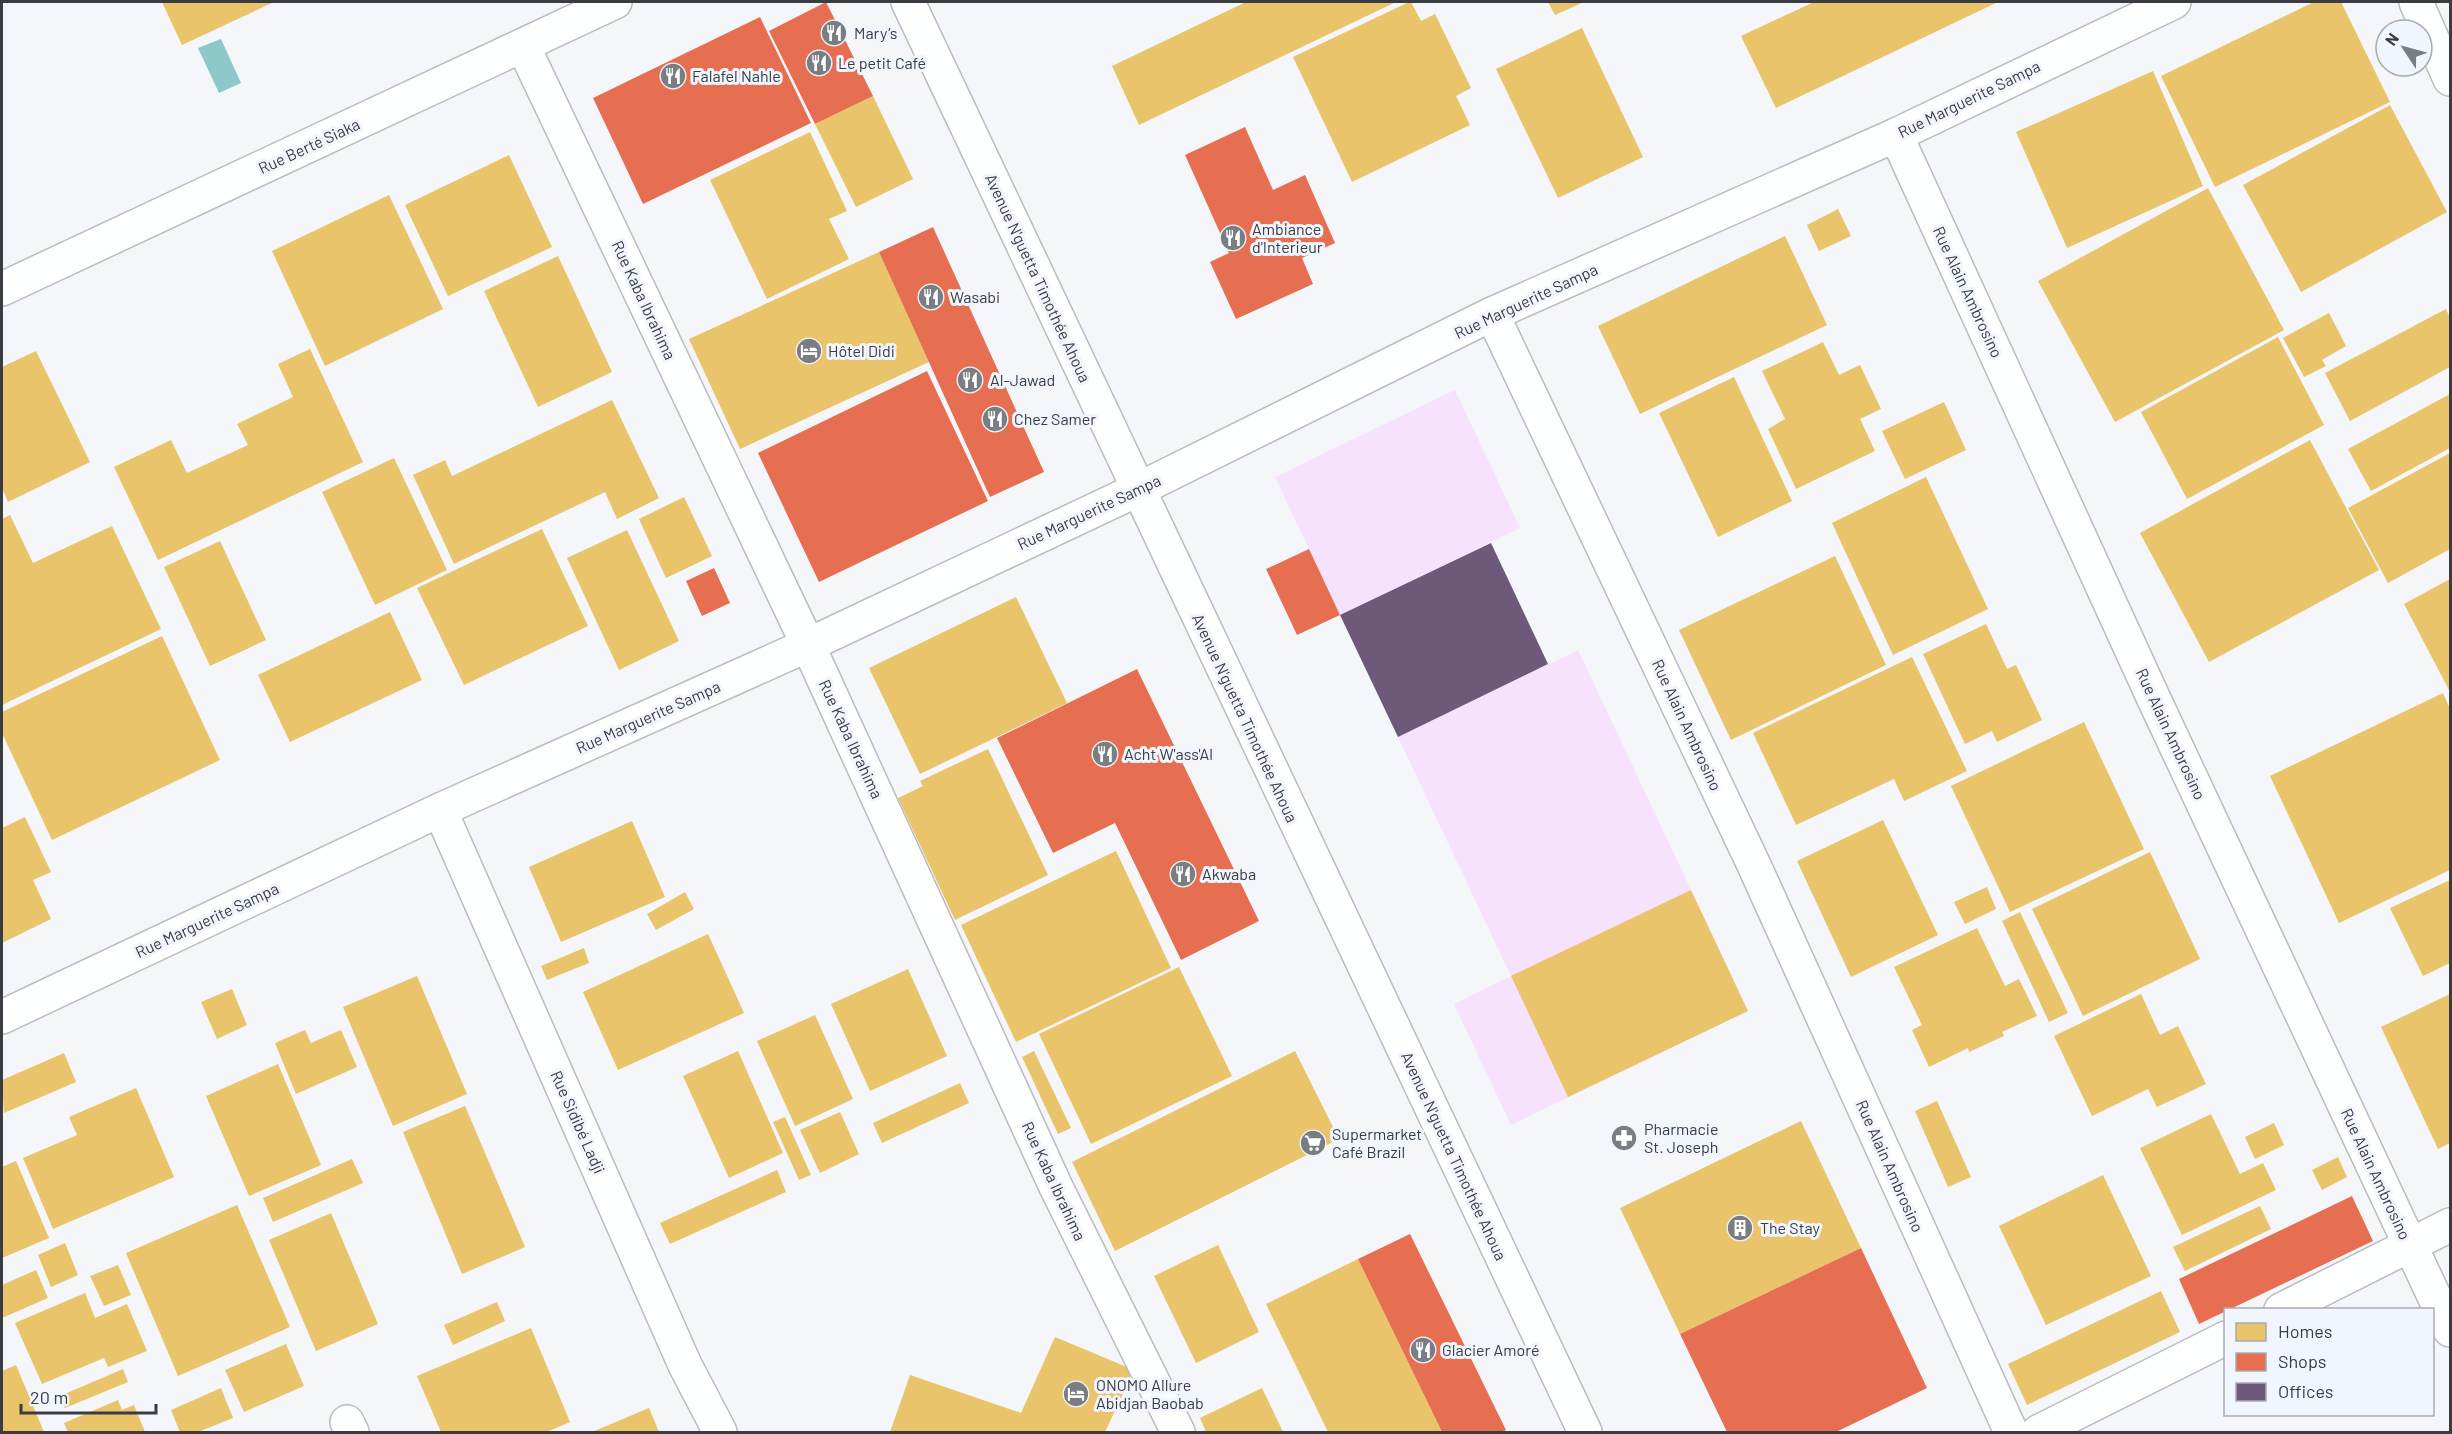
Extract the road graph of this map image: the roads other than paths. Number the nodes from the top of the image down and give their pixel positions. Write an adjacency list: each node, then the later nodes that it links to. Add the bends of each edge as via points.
1 (615, 2): 5 (street, Rue Berté Siaka)
2 (908, 2): 10 (street, Avenue N'guetta Timothée Ahoua)
3 (2174, 2): 7 (street, Rue Marguerite Sampa)
4 (2416, 2): 6 (street)
5 (523, 46): 8 (street, Rue Berté Siaka); 11 (street, Rue Kaba Ibrahima)
6 (2451, 79)
7 (1896, 135): 9 (street, Rue Marguerite Sampa); 15 (street, Rue Alain Ambrosino)
8 (2, 289)
9 (1492, 314): 10 (street, Rue Marguerite Sampa); 22 (street, Rue Alain Ambrosino, via 1753,863)
10 (1137, 490): 11 (street, Rue Marguerite Sampa); 21 (street, Avenue N'guetta Timothée Ahoua)
11 (808, 645): 12 (street, Rue Marguerite Sampa); 20 (street, Rue Kaba Ibrahima, via 1056,1186)
12 (440, 810): 13 (street, Rue Marguerite Sampa); 19 (street, Rue Sidibé Ladji, via 685,1365)
13 (2, 1017)
14 (2451, 1225): 15 (street)
15 (2409, 1245): 16 (street); 17 (street, Rue Alain Ambrosino)
16 (2285, 1308)
17 (2451, 1330)
18 (2224, 1339): 23 (street)
19 (720, 1432)
20 (1178, 1432)
21 (1585, 1432)
22 (2011, 1432)
23 (2038, 1432)

